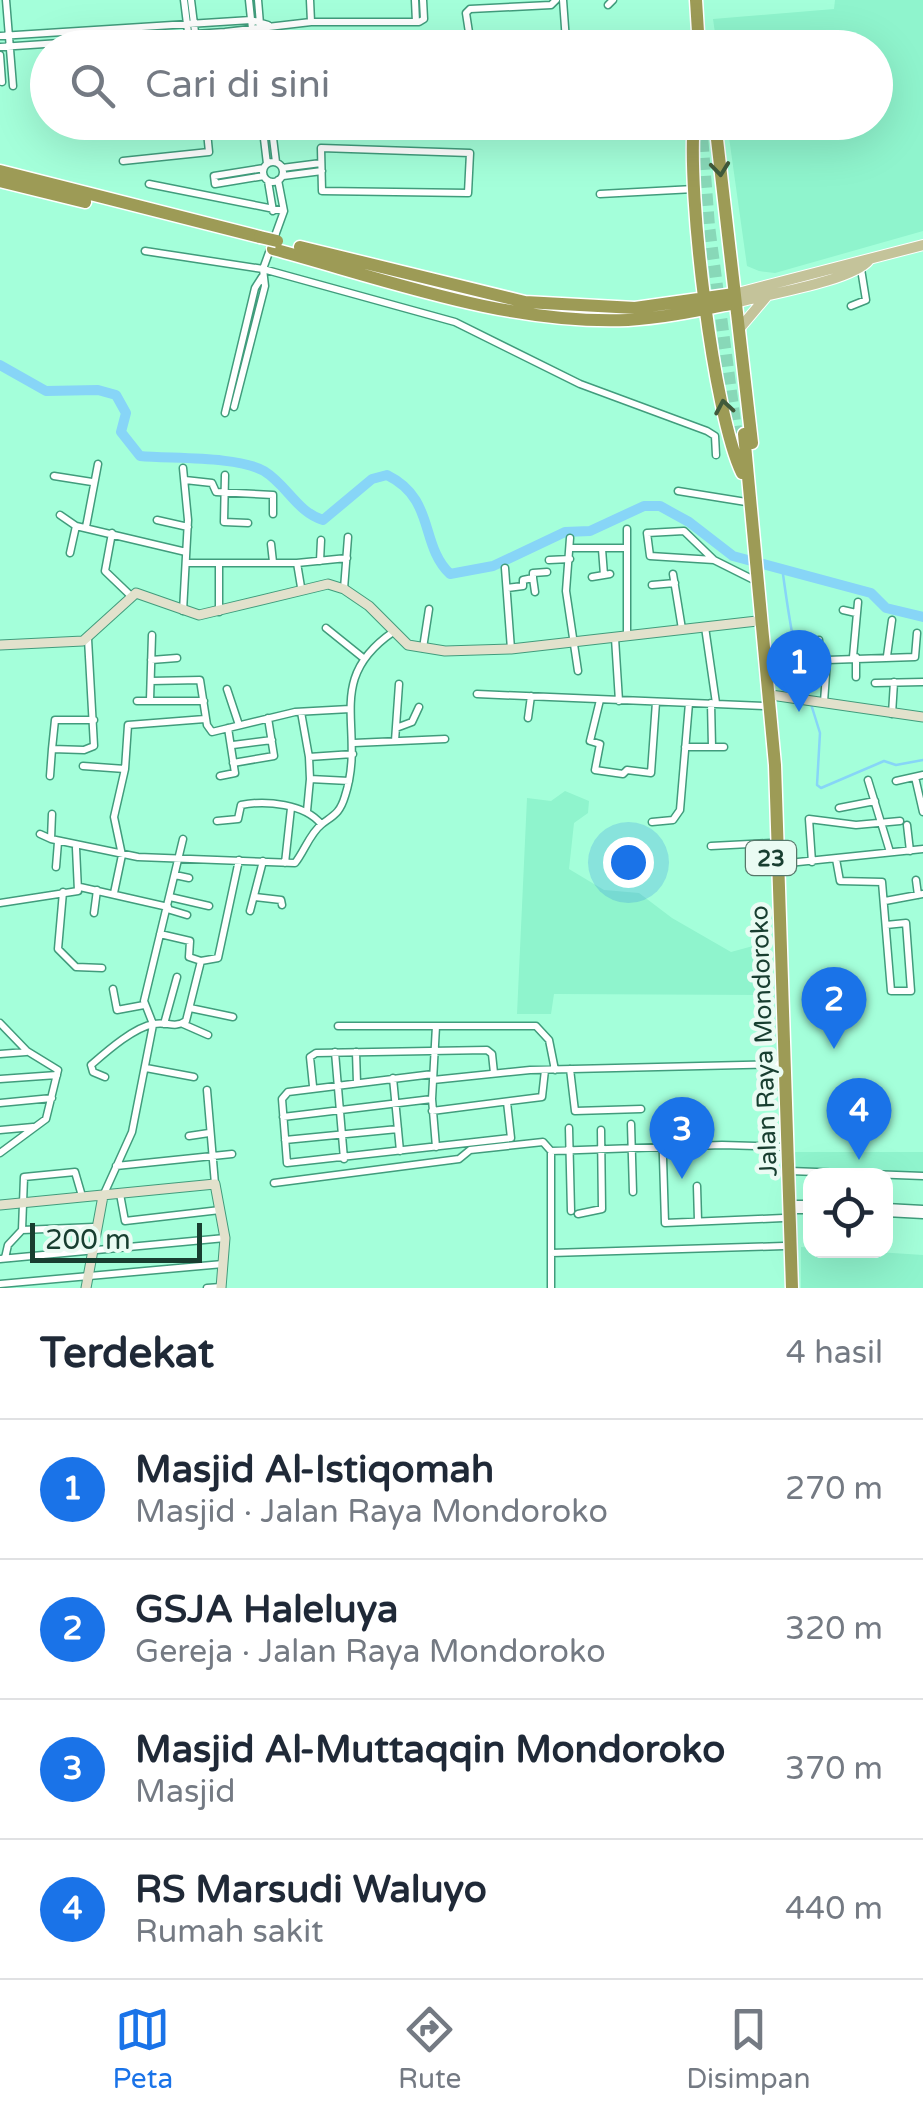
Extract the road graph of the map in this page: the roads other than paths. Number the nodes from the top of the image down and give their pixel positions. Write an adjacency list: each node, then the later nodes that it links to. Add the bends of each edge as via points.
1 (6, 0): 23 (street)
2 (249, 0): 13 (street)
3 (258, 0): 13 (street)
4 (310, 0): 10 (street)
5 (415, 0): 11 (street)
6 (423, 0): 11 (street, via 424,19)
7 (699, 0): 21 (highway)
8 (188, 2): 12 (street)
9 (558, 3): 19 (street, via 470,8); 20 (street)
10 (312, 22): 11 (street); 13 (street)
11 (416, 22)
12 (190, 24): 13 (street); 14 (street); 15 (street)
13 (256, 24): 16 (street); 17 (street); 18 (street)
14 (132, 30)
15 (191, 30)
16 (221, 30)
17 (256, 30)
18 (258, 30)
19 (469, 30)
20 (564, 30)
21 (701, 30)
22 (0, 36): 23 (street)
23 (10, 36): 24 (street); 26 (street)
24 (30, 38)
25 (30, 42): 26 (street)
26 (10, 46): 27 (street); 30 (street)
27 (0, 47)
28 (0, 55): 29 (street)
29 (2, 82)
30 (13, 86)
31 (208, 140): 36 (street, via 209,152)
32 (266, 140): 39 (street)
33 (272, 140): 39 (street)
34 (694, 140): 42 (highway, Jalan Raya Mondoroko)
35 (717, 140): 47 (highway, Jalan Raya Mondoroko, one-way to 47)
36 (123, 160)
37 (322, 167): 37 (street, via 321,148 470,153 468,193 322,191); 39 (street)
38 (0, 171): 49 (highway)
39 (273, 172): 44 (street, via 215,184); 45 (street); 46 (street)
40 (0, 181): 49 (highway)
41 (149, 184): 44 (street)
42 (695, 189): 43 (street); 53 (highway, Jalan Raya Mondoroko)
43 (600, 194)
44 (212, 199): 45 (street)
45 (273, 211): 46 (street); 48 (street)
46 (284, 211): 48 (street)
47 (726, 214): 56 (main road, via 741,280); 58 (highway, Jalan Raya Mondoroko)
48 (276, 222): 55 (street)
49 (259, 241): 50 (highway, bridge)
50 (275, 245): 57 (highway); 61 (highway, via 523,312 599,320)
51 (923, 245): 54 (main road)
52 (145, 251): 55 (street)
53 (701, 259): 57 (highway, via 698,286 681,297 612,305); 59 (highway, Jalan Raya Mondoroko)
54 (865, 264): 56 (main road); 60 (street, via 866,301)
55 (262, 273): 64 (street, via 265,286); 68 (street, via 455,322 580,384 707,430 716,436)
56 (772, 289): 58 (main road); 62 (main road)
57 (499, 297): 59 (highway, via 610,309)
58 (735, 298): 59 (highway); 62 (highway, Jalan Raya Mondoroko / 23)
59 (707, 303): 61 (highway); 63 (highway, Jalan Raya Mondoroko)
60 (851, 306)
61 (683, 313): 63 (highway)
62 (738, 331): 71 (highway, Jalan Raya Mondoroko / 23)
63 (712, 338): 71 (highway, Jalan Raya Mondoroko, one-way to 63, via 727,426)
64 (245, 346): 65 (street); 66 (street)
65 (234, 406)
66 (225, 413)
67 (740, 436): 71 (highway, Jalan Raya Mondoroko / 23)
68 (716, 455)
69 (98, 464): 75 (street)
70 (183, 468): 74 (street)
71 (748, 468): 78 (highway, Jalan Raya Mondoroko / 23); 95 (highway, Jalan Raya Mondoroko / 23)
72 (225, 475): 77 (street)
73 (54, 476): 75 (street)
74 (185, 480): 77 (street, via 212,483); 85 (street)
75 (92, 482): 84 (street)
76 (678, 491): 78 (street)
77 (224, 493): 79 (street, via 272,496); 82 (street, via 224,522)
78 (746, 502): 95 (highway, Jalan Raya Mondoroko / 23)
79 (273, 514)
80 (60, 515): 83 (street)
81 (157, 520): 85 (street)
82 (248, 523)
83 (76, 526): 84 (street); 97 (street)
84 (86, 527): 87 (street)
85 (188, 527): 98 (street)
86 (627, 529): 94 (street)
87 (112, 533): 98 (street); 121 (street, via 104,571)
88 (348, 537): 100 (street)
89 (570, 538): 93 (street)
90 (321, 540): 104 (street)
91 (272, 544): 105 (street)
92 (696, 544): 99 (street); 99 (street, via 681,530 647,534 650,556); 103 (street)
93 (570, 548): 96 (street); 101 (street)
94 (627, 548): 96 (street); 137 (street)
95 (754, 549): 112 (highway, Jalan Raya Mondoroko / 23)
96 (602, 550): 113 (street, via 607,574)
97 (70, 552)
98 (186, 552): 106 (street)
99 (695, 557): 103 (street)
100 (347, 558): 104 (street); 119 (street)
101 (570, 558): 102 (street); 110 (street)
102 (549, 560)
103 (714, 560): 112 (street)
104 (320, 561): 108 (street)
105 (273, 562): 107 (street); 108 (street)
106 (186, 563): 107 (street); 125 (street)
107 (219, 563): 126 (street)
108 (297, 563): 117 (street)
109 (504, 568): 118 (street)
110 (568, 574): 114 (street); 139 (street)
111 (674, 574): 115 (street)
112 (756, 574): 129 (highway, Jalan Raya Mondoroko / 23); 162 (highway, Jalan Raya Mondoroko / 23)
113 (592, 577)
114 (532, 578): 118 (street); 120 (street)
115 (675, 583): 116 (street); 132 (street)
116 (652, 585)
117 (301, 588): 119 (street); 126 (street)
118 (507, 588): 141 (street)
119 (344, 589): 133 (street)
120 (535, 592)
121 (127, 598): 125 (street, via 146,595); 136 (street)
122 (858, 602): 127 (street)
123 (429, 610): 142 (street)
124 (843, 610): 127 (street)
125 (183, 612): 126 (street)
126 (220, 613)
127 (856, 614): 144 (street)
128 (892, 620): 143 (street)
129 (757, 621): 130 (street); 162 (highway, Jalan Raya Mondoroko / 23)
130 (705, 627): 132 (street); 168 (street)
131 (326, 628): 146 (street)
132 (682, 630): 137 (street)
133 (393, 632): 142 (street); 146 (street)
134 (918, 633): 143 (street, via 917,656)
135 (152, 636): 147 (street)
136 (88, 638): 140 (street); 173 (street)
137 (621, 638): 139 (street); 164 (street)
138 (819, 640): 148 (street, via 819,656)
139 (574, 642): 141 (street); 149 (street)
140 (0, 645)
141 (511, 649): 142 (street)
142 (423, 650)
143 (888, 656): 144 (street)
144 (854, 657): 148 (street); 150 (street)
145 (176, 658): 147 (street)
146 (362, 658): 170 (street)
147 (151, 660): 151 (street)
148 (827, 660): 165 (street)
149 (578, 671)
150 (856, 677)
151 (151, 681): 160 (street); 163 (street, via 200,680)
152 (894, 682): 153 (street); 154 (street); 172 (street)
153 (923, 682)
154 (876, 683)
155 (398, 684): 180 (street)
156 (226, 689): 178 (street)
157 (477, 694): 158 (street)
158 (531, 696): 161 (street); 176 (street)
159 (137, 700): 160 (street)
160 (150, 700): 163 (street)
161 (600, 700): 164 (street); 166 (street, via 590,741 600,744 595,770 651,775)
162 (768, 700): 165 (street); 168 (street); 215 (highway, Jalan Raya Mondoroko / 23); 228 (highway, Jalan Raya Mondoroko / 23)
163 (204, 701): 177 (street)
164 (619, 701): 166 (street)
165 (820, 701): 172 (street)
166 (656, 702): 167 (street)
167 (689, 703): 168 (street); 186 (street)
168 (714, 703): 187 (street)
169 (418, 708): 180 (street, via 412,722)
170 (350, 709): 171 (street); 184 (street)
171 (301, 712): 175 (street); 191 (street)
172 (892, 714): 174 (street)
173 (94, 715): 189 (street, via 55,720); 189 (street, via 91,748)
174 (923, 717)
175 (268, 718): 178 (street); 182 (street)
176 (528, 718)
177 (205, 719): 179 (street, via 210,731); 194 (street, via 130,724)
178 (239, 726): 179 (street)
179 (228, 728): 192 (street)
180 (396, 728): 183 (street)
181 (445, 739): 183 (street)
182 (272, 740): 185 (street); 192 (street, via 274,756)
183 (395, 741): 184 (street)
184 (354, 743): 190 (street)
185 (233, 745)
186 (685, 747): 187 (street); 209 (street, via 678,814)
187 (712, 747): 188 (street)
188 (724, 747)
189 (52, 749): 195 (street)
190 (353, 754): 191 (street); 200 (street)
191 (308, 757): 198 (street)
192 (234, 763): 196 (street, via 234,774)
193 (83, 766): 194 (street)
194 (125, 770): 221 (street, via 114,817)
195 (50, 776)
196 (220, 776)
197 (919, 776): 201 (street); 206 (street)
198 (310, 780): 200 (street); 205 (street)
199 (868, 780): 202 (street)
200 (349, 781): 210 (street, via 336,816)
201 (896, 781)
202 (875, 801): 204 (street); 211 (street)
203 (291, 808): 205 (street); 208 (street, via 246,803 238,819); 226 (street)
204 (839, 808)
205 (307, 812): 210 (street)
206 (923, 812)
207 (52, 814): 214 (street)
208 (217, 821)
209 (652, 822)
210 (321, 824): 226 (street, via 296,862)
211 (882, 824): 219 (street, via 903,823); 220 (street); 227 (street, via 809,819)
212 (40, 834): 214 (street)
213 (182, 839): 223 (street)
214 (54, 840): 217 (street); 229 (street)
215 (770, 843): 216 (street); 233 (highway, Jalan Raya Mondoroko / 23)
216 (710, 846)
217 (76, 848): 221 (street); 234 (street)
218 (923, 849): 219 (street)
219 (910, 851): 220 (street)
220 (890, 852): 222 (street)
221 (122, 855): 223 (street); 237 (street)
222 (836, 858): 227 (street); 241 (street, via 840,880 880,880)
223 (179, 860): 224 (street); 230 (street)
224 (239, 860): 225 (street); 252 (street, via 220,956)
225 (263, 861): 226 (street); 240 (street)
226 (285, 862)
227 (812, 862): 228 (street)
228 (780, 864): 233 (highway, Jalan Raya Mondoroko / 23)
229 (56, 868)
230 (176, 875): 231 (street); 239 (street)
231 (189, 878)
232 (916, 880): 238 (street)
233 (776, 882): 249 (highway, Jalan Raya Mondoroko / 23)
234 (80, 888): 235 (street); 236 (street)
235 (97, 890): 237 (street); 247 (street)
236 (64, 892): 242 (street); 253 (street, via 58,949 76,967)
237 (114, 893): 245 (street)
238 (920, 895): 241 (street)
239 (170, 897): 244 (street); 245 (street)
240 (255, 898): 243 (street); 246 (street)
241 (884, 901): 250 (street)
242 (2, 903)
243 (282, 905)
244 (208, 906)
245 (168, 908): 248 (street); 251 (street)
246 (250, 911)
247 (94, 913)
248 (187, 915)
249 (778, 919): 271 (highway, Jalan Raya Mondoroko / 23); 311 (highway, Jalan Raya Mondoroko / 23)
250 (886, 925): 250 (street, via 906,922 912,991 891,991)
251 (160, 934): 252 (street, via 190,941 188,956); 256 (street)
252 (201, 962): 257 (street)
253 (102, 968)
254 (177, 977): 259 (street)
255 (113, 989): 256 (street, via 117,1010)
256 (144, 1006): 264 (street)
257 (190, 1008): 258 (street); 260 (street)
258 (233, 1017)
259 (164, 1024): 260 (street); 264 (street)
260 (183, 1024): 265 (street)
261 (1, 1026): 267 (street)
262 (338, 1026): 263 (street)
263 (436, 1026): 266 (street); 275 (street, via 540,1026)
264 (153, 1031): 272 (street); 278 (street, via 92,1064 92,1072)
265 (208, 1034)
266 (434, 1049): 269 (street); 276 (street, via 489,1050); 280 (street)
267 (27, 1052): 270 (street); 277 (street)
268 (335, 1052): 269 (street); 284 (street); 285 (street, via 310,1057)
269 (356, 1052): 283 (street)
270 (0, 1054)
271 (780, 1064): 273 (street); 311 (highway, Jalan Raya Mondoroko / 23)
272 (146, 1068): 279 (street); 320 (street, via 130,1138)
273 (570, 1069): 275 (street); 292 (street, via 575,1111)
274 (544, 1070): 275 (street); 276 (street); 289 (street, via 544,1096)
275 (556, 1070)
276 (494, 1074): 280 (street)
277 (57, 1075): 282 (street); 287 (street)
278 (105, 1077)
279 (194, 1077)
280 (433, 1077): 281 (street); 288 (street)
281 (393, 1078): 283 (street); 291 (street)
282 (0, 1079)
283 (357, 1083): 284 (street)
284 (336, 1085): 285 (street); 293 (street)
285 (313, 1086): 295 (street, via 285,1094)
286 (207, 1090): 303 (street)
287 (52, 1098): 290 (street); 298 (street)
288 (432, 1099): 291 (street); 294 (street)
289 (507, 1102): 294 (street); 307 (street)
290 (0, 1103)
291 (396, 1104): 293 (street); 299 (street)
292 (642, 1109)
293 (338, 1110): 295 (street); 304 (street)
294 (432, 1110): 308 (street)
295 (282, 1117): 306 (street)
296 (631, 1124): 310 (street)
297 (662, 1125): 309 (street)
298 (39, 1126): 301 (street); 316 (street)
299 (398, 1128): 304 (street); 315 (street)
300 (569, 1128): 313 (street)
301 (0, 1130)
302 (601, 1130): 312 (street)
303 (208, 1132): 305 (street); 318 (street)
304 (342, 1134): 306 (street); 319 (street)
305 (189, 1136)
306 (285, 1140): 319 (street, via 289,1164)
307 (511, 1142): 308 (street); 314 (street, via 543,1142); 323 (street, via 470,1150 459,1159)
308 (436, 1146): 315 (street)
309 (662, 1146): 310 (street); 311 (street); 337 (street, via 666,1223)
310 (632, 1147): 312 (street); 326 (street)
311 (785, 1147): 321 (highway, Jalan Raya Mondoroko / 23); 335 (highway, Jalan Raya Mondoroko / 23)
312 (602, 1148): 313 (street); 313 (street, via 602,1209 574,1213)
313 (569, 1150): 314 (street)
314 (551, 1151): 343 (street)
315 (400, 1152): 319 (street)
316 (0, 1153)
317 (232, 1154): 318 (street)
318 (214, 1157): 320 (street); 324 (street)
319 (344, 1160)
320 (116, 1166): 329 (street)
321 (790, 1172): 322 (street); 335 (highway, Jalan Raya Mondoroko / 23)
322 (923, 1176)
323 (274, 1183)
324 (215, 1184): 327 (street); 333 (street)
325 (697, 1186): 337 (street)
326 (633, 1192)
327 (120, 1194): 329 (street); 333 (street, via 125,1221)
328 (82, 1196): 329 (street); 330 (street); 330 (street, via 75,1172 30,1174 22,1180)
329 (103, 1196): 338 (street)
330 (20, 1202): 331 (street); 339 (street)
331 (2, 1204)
332 (803, 1208): 335 (street)
333 (220, 1210): 340 (street)
334 (893, 1210): 336 (street)
335 (788, 1211): 337 (street); 341 (highway, Jalan Raya Mondoroko / 23); 353 (highway, Jalan Raya Mondoroko / 23)
336 (923, 1212)
337 (698, 1220)
338 (94, 1227): 339 (street); 342 (street)
339 (22, 1230): 344 (street)
340 (225, 1238): 342 (street); 345 (street)
341 (784, 1246): 343 (street); 352 (highway, Jalan Raya Mondoroko / 23)
342 (90, 1249): 344 (street); 346 (street)
343 (550, 1254): 351 (street)
344 (3, 1258)
345 (224, 1264): 346 (street); 348 (street)
346 (88, 1275): 347 (street); 349 (street)
347 (0, 1284)
348 (221, 1287): 350 (street)
349 (86, 1288)
350 (207, 1288)
351 (551, 1288)
352 (784, 1288)
353 (792, 1288)

